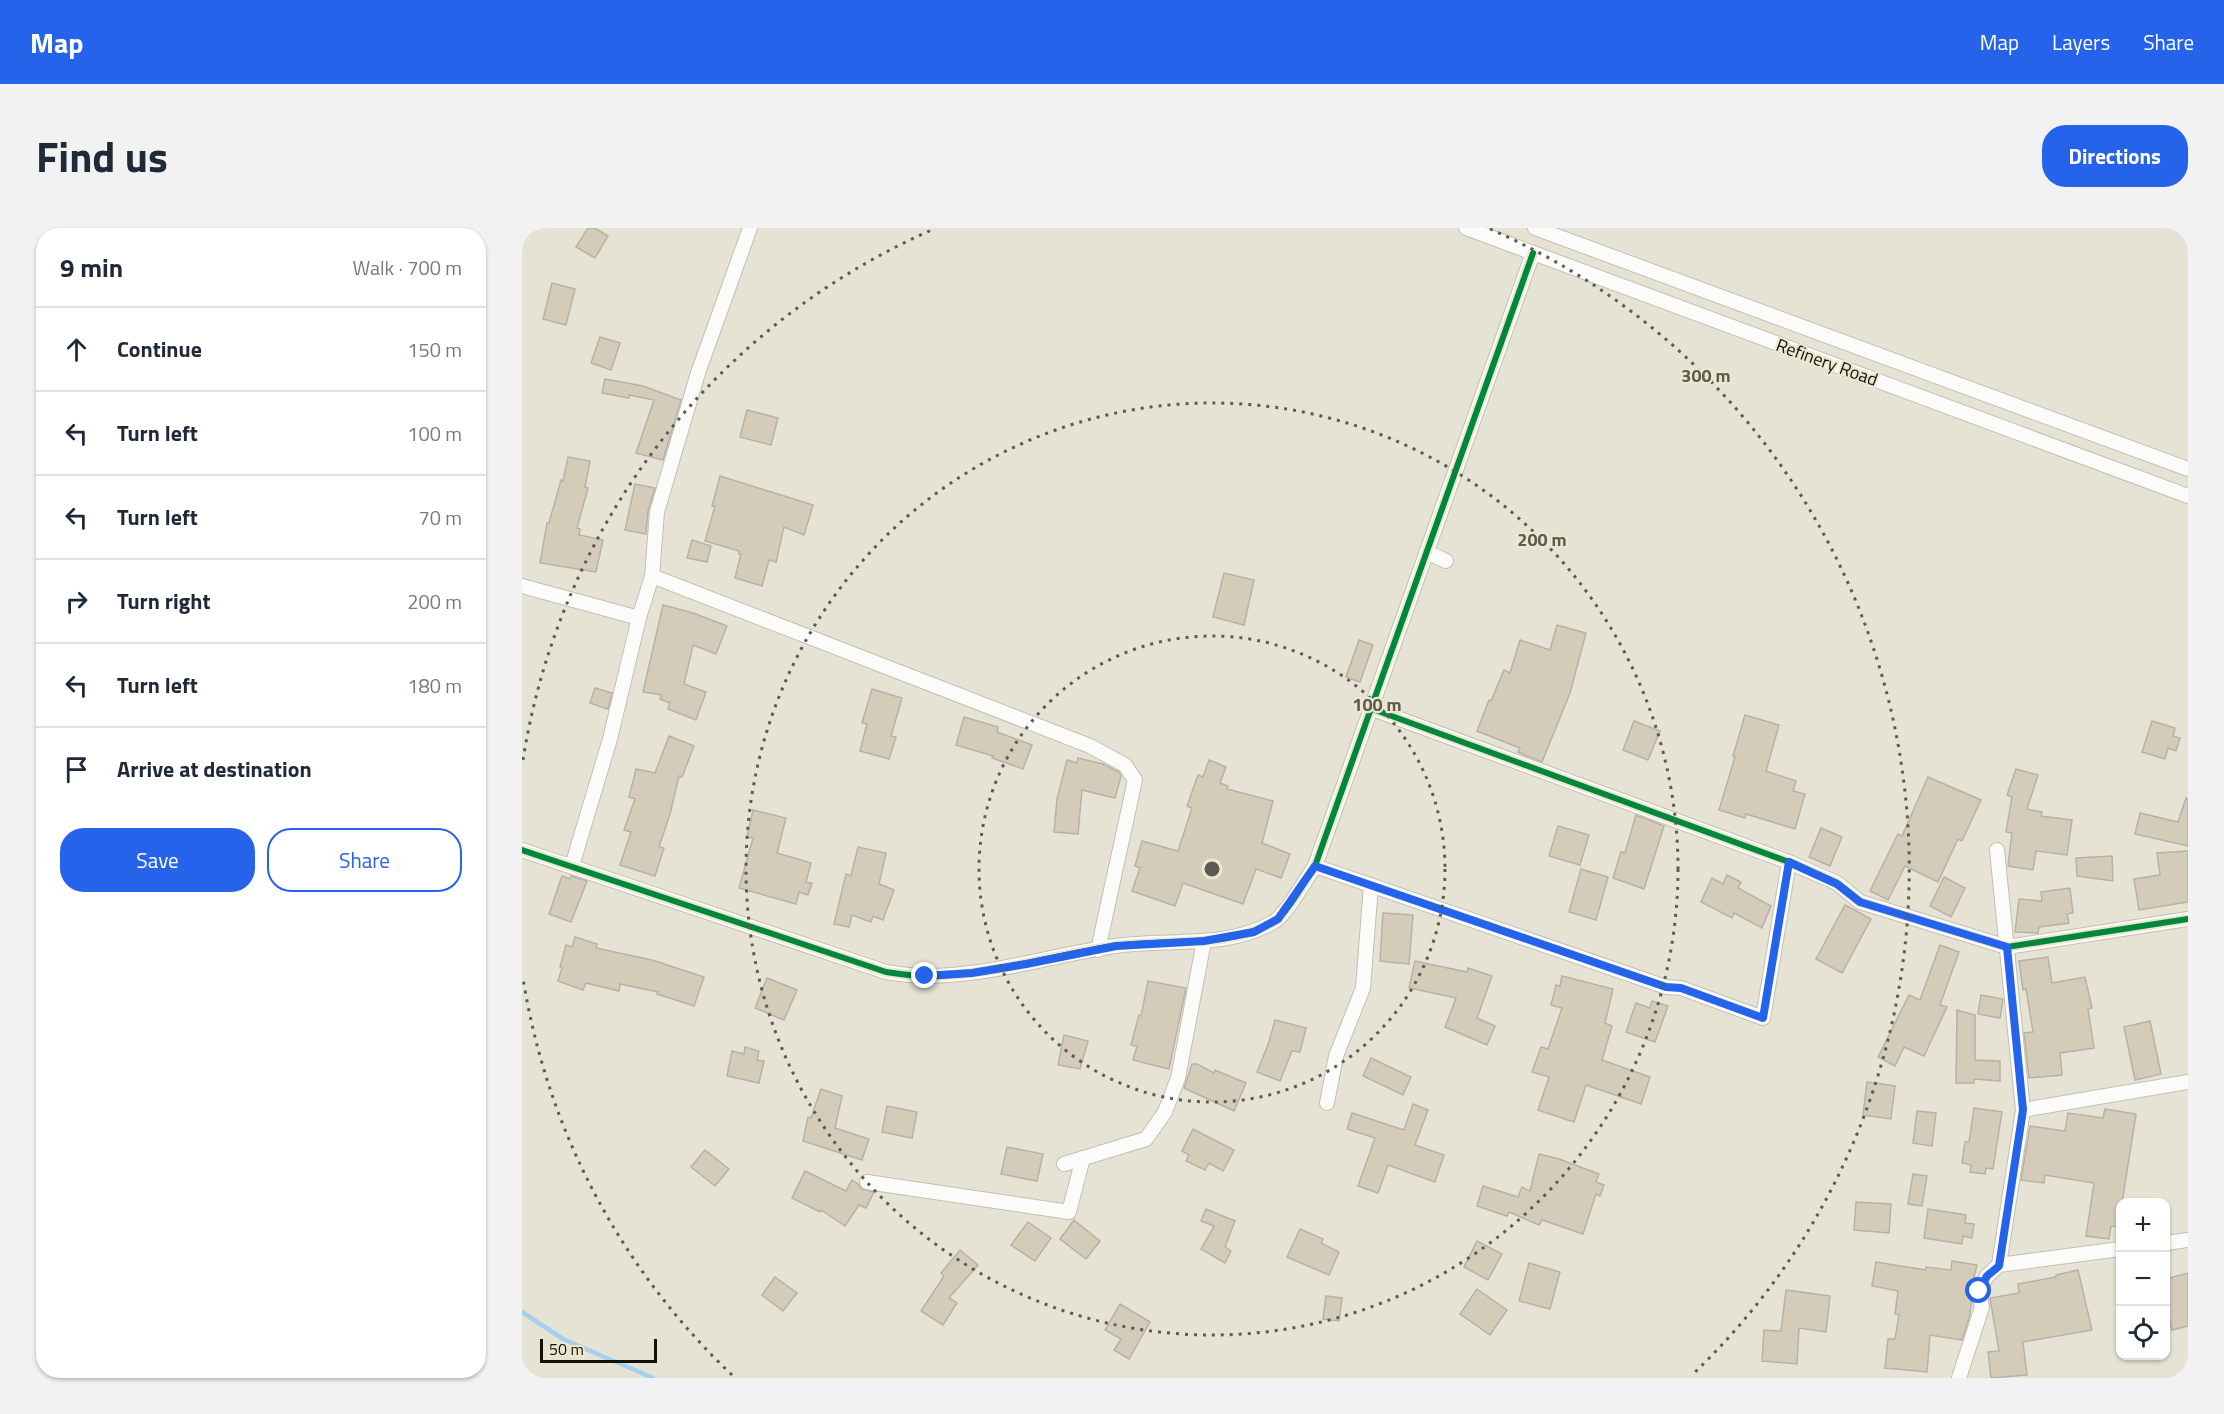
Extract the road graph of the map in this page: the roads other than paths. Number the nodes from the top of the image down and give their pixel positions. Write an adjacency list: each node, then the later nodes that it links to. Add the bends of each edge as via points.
1 (750, 228): 9 (street, via 699,373 657,512)
2 (1466, 228): 4 (street, Refinery Road)
3 (1535, 228): 5 (street, Refinery Road)
4 (1533, 253): 6 (street, Refinery Road); 7 (street)
5 (2188, 469)
6 (2188, 496)
7 (1426, 552): 8 (street); 12 (street)
8 (1446, 561)
9 (652, 576): 11 (street); 22 (street, via 1079,742 1125,765 1135,780)
10 (522, 586): 11 (street)
11 (639, 618): 16 (street, via 610,738)
12 (1370, 708): 15 (street); 17 (street)
13 (522, 850): 16 (street)
14 (1997, 850): 21 (street)
15 (1789, 862): 18 (street, via 1763,1018); 21 (street, via 1837,884 1860,902)
16 (572, 866): 22 (street, via 886,972 925,976 972,973)
17 (1315, 866): 18 (street); 20 (street, via 1278,919 1254,932)
18 (1371, 885): 24 (street, via 1363,988 1336,1056)
19 (2188, 919): 21 (street)
20 (1204, 941): 22 (street); 26 (street, via 1178,1078 1165,1112 1146,1139)
21 (2007, 947): 25 (street)
22 (1098, 950)
23 (2188, 1082): 25 (street)
24 (1327, 1103)
25 (2023, 1110): 32 (street)
26 (1083, 1158): 27 (street); 28 (street, via 1069,1212)
27 (1064, 1164)
28 (867, 1182)
29 (2188, 1240): 30 (street)
30 (2170, 1242)
31 (2116, 1250): 32 (street)
32 (1999, 1266): 33 (street, via 1987,1276 1979,1291 1982,1307)
33 (1959, 1378)

